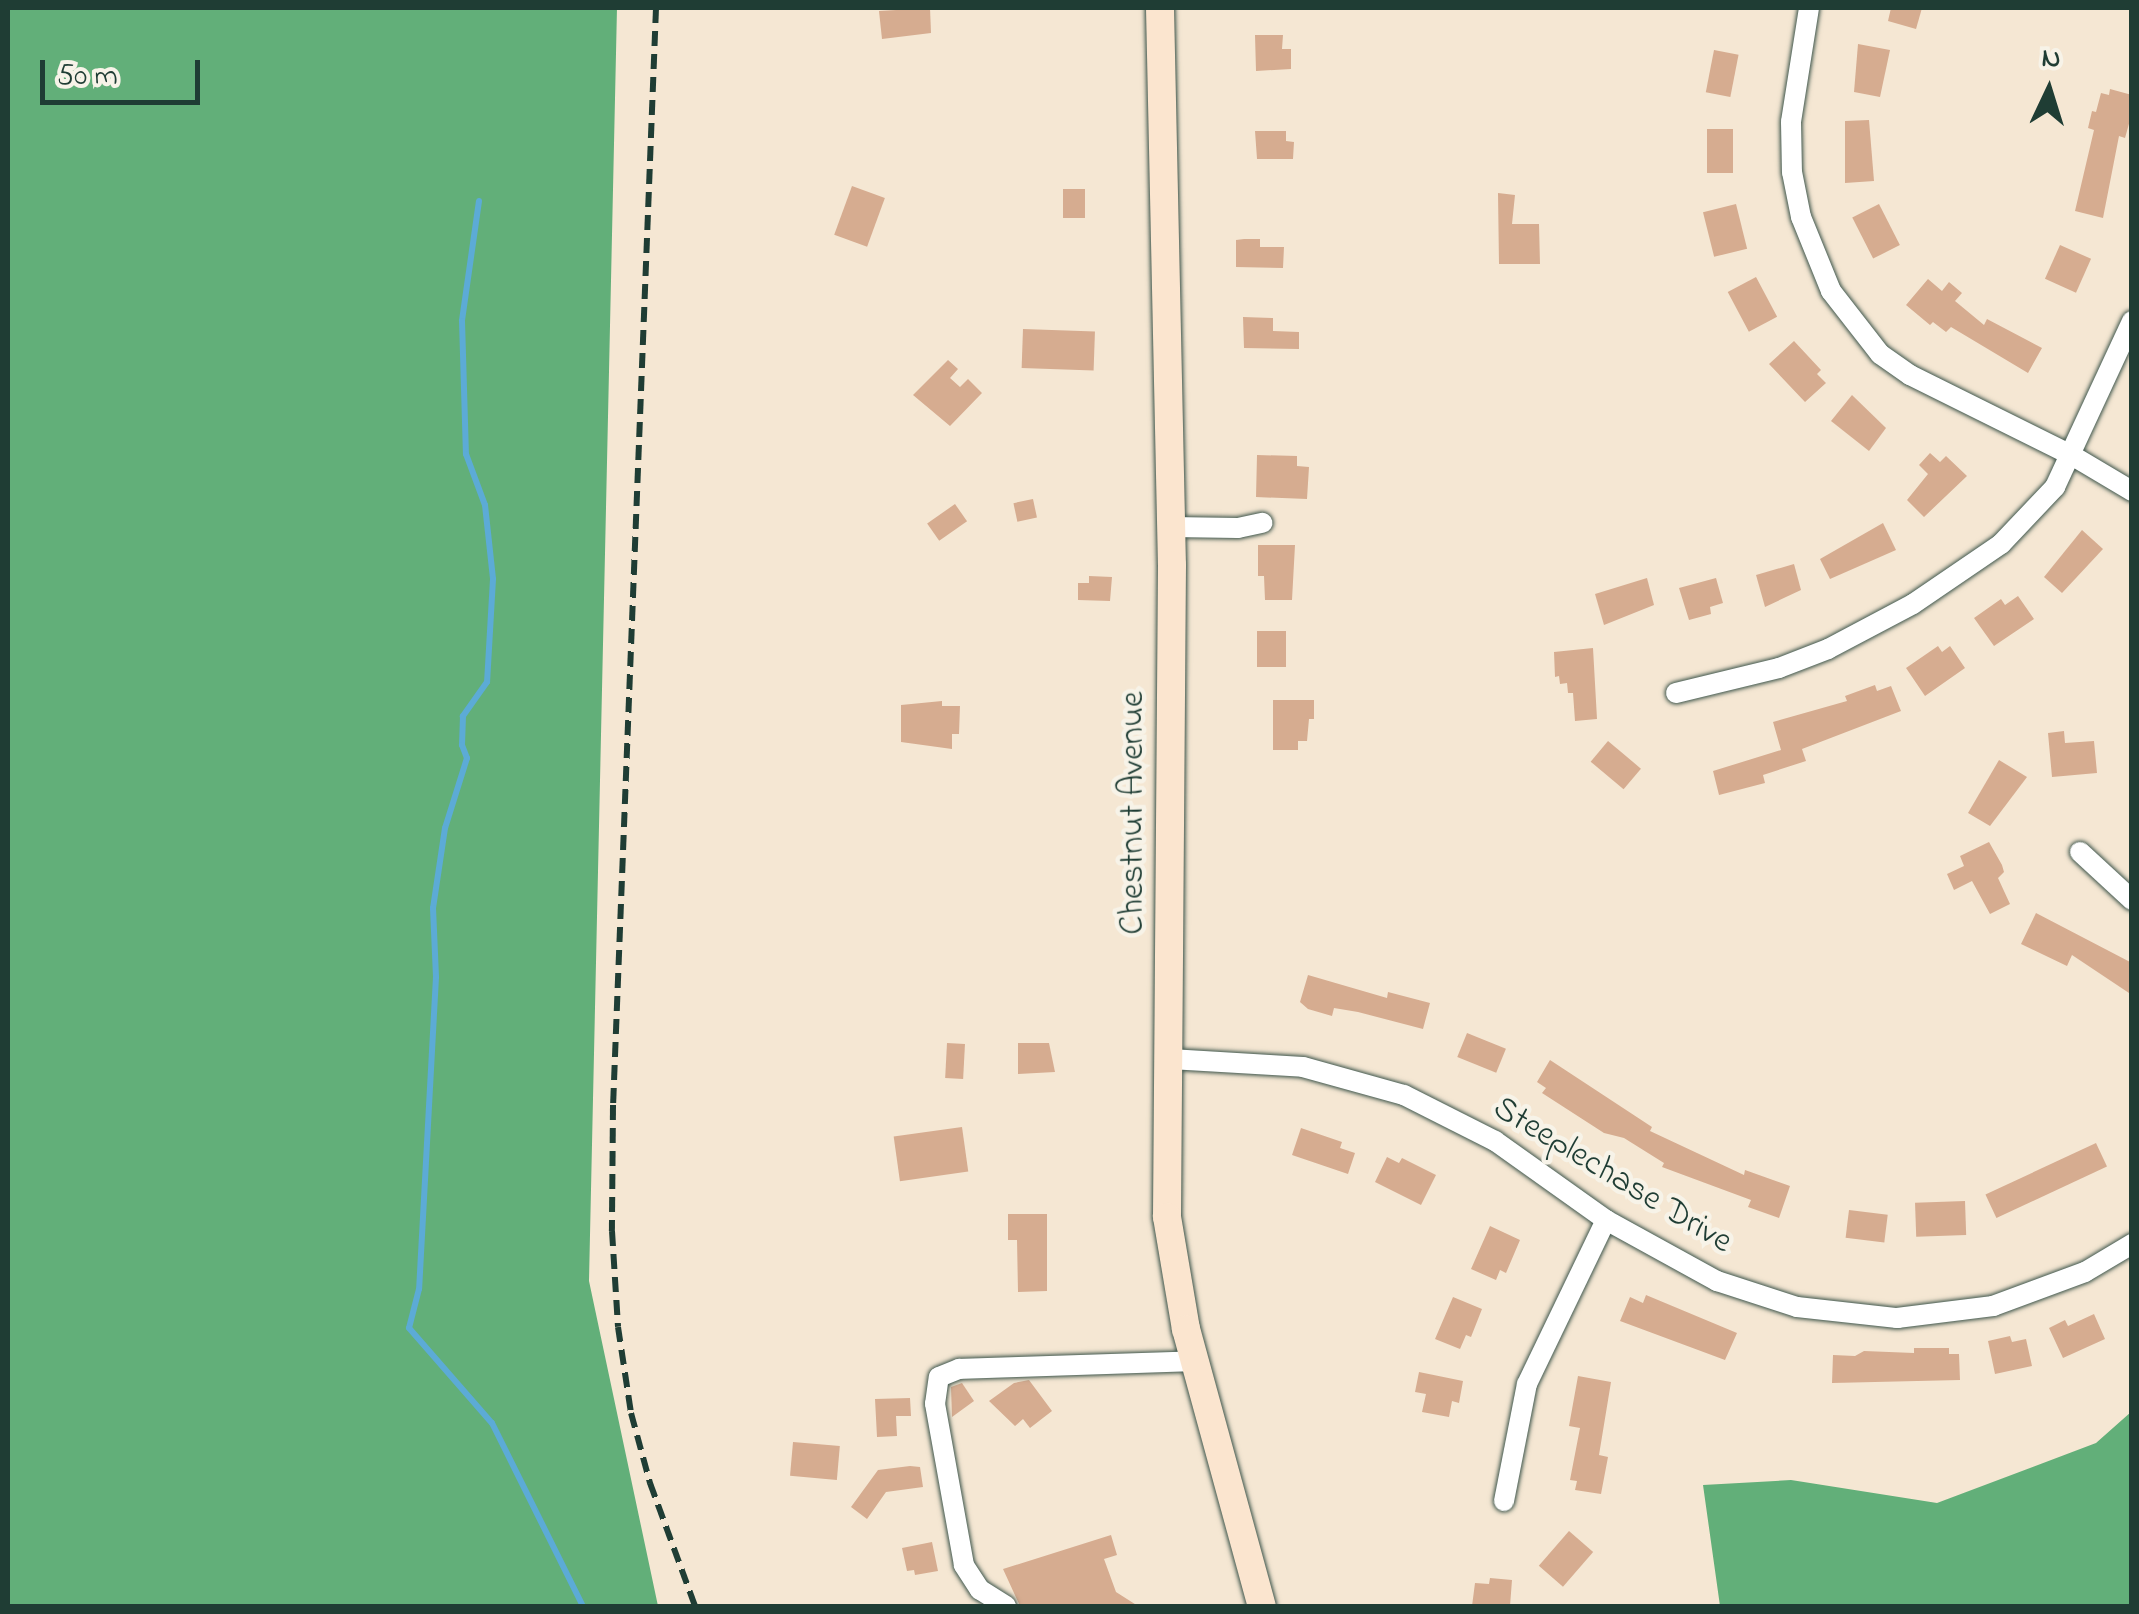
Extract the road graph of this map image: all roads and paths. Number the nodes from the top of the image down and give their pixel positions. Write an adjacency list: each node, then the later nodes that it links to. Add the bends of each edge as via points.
1 (1160, 8): 7 (street, Chestnut Avenue)
2 (1808, 8): 4 (street, via 1791,122 1792,172 1801,218 1831,292 1880,354 1910,375)
3 (2132, 322): 4 (street)
4 (2073, 456): 5 (street); 8 (street, via 2055,487 2001,544 1913,604 1779,668)
5 (2132, 491)
6 (1262, 522): 7 (street)
7 (1172, 527): 11 (street, Chestnut Avenue)
8 (1676, 693)
9 (2080, 852): 10 (street)
10 (2132, 900)
11 (1170, 1059): 12 (street, Steeplechase Drive, via 1303,1067 1404,1095 1495,1141); 14 (street, Chestnut Avenue, via 1166,1217)
12 (1606, 1220): 13 (street, Steeplechase Drive, via 1760,1298 1846,1316 1944,1315 1992,1306 2085,1272); 15 (street, via 1527,1384)
13 (2132, 1244)
14 (1194, 1360): 16 (street, via 959,1369 939,1377 934,1404 964,1565 980,1590); 17 (street, Chestnut Avenue)
15 (1504, 1501)
16 (1006, 1606)
17 (1262, 1606)

